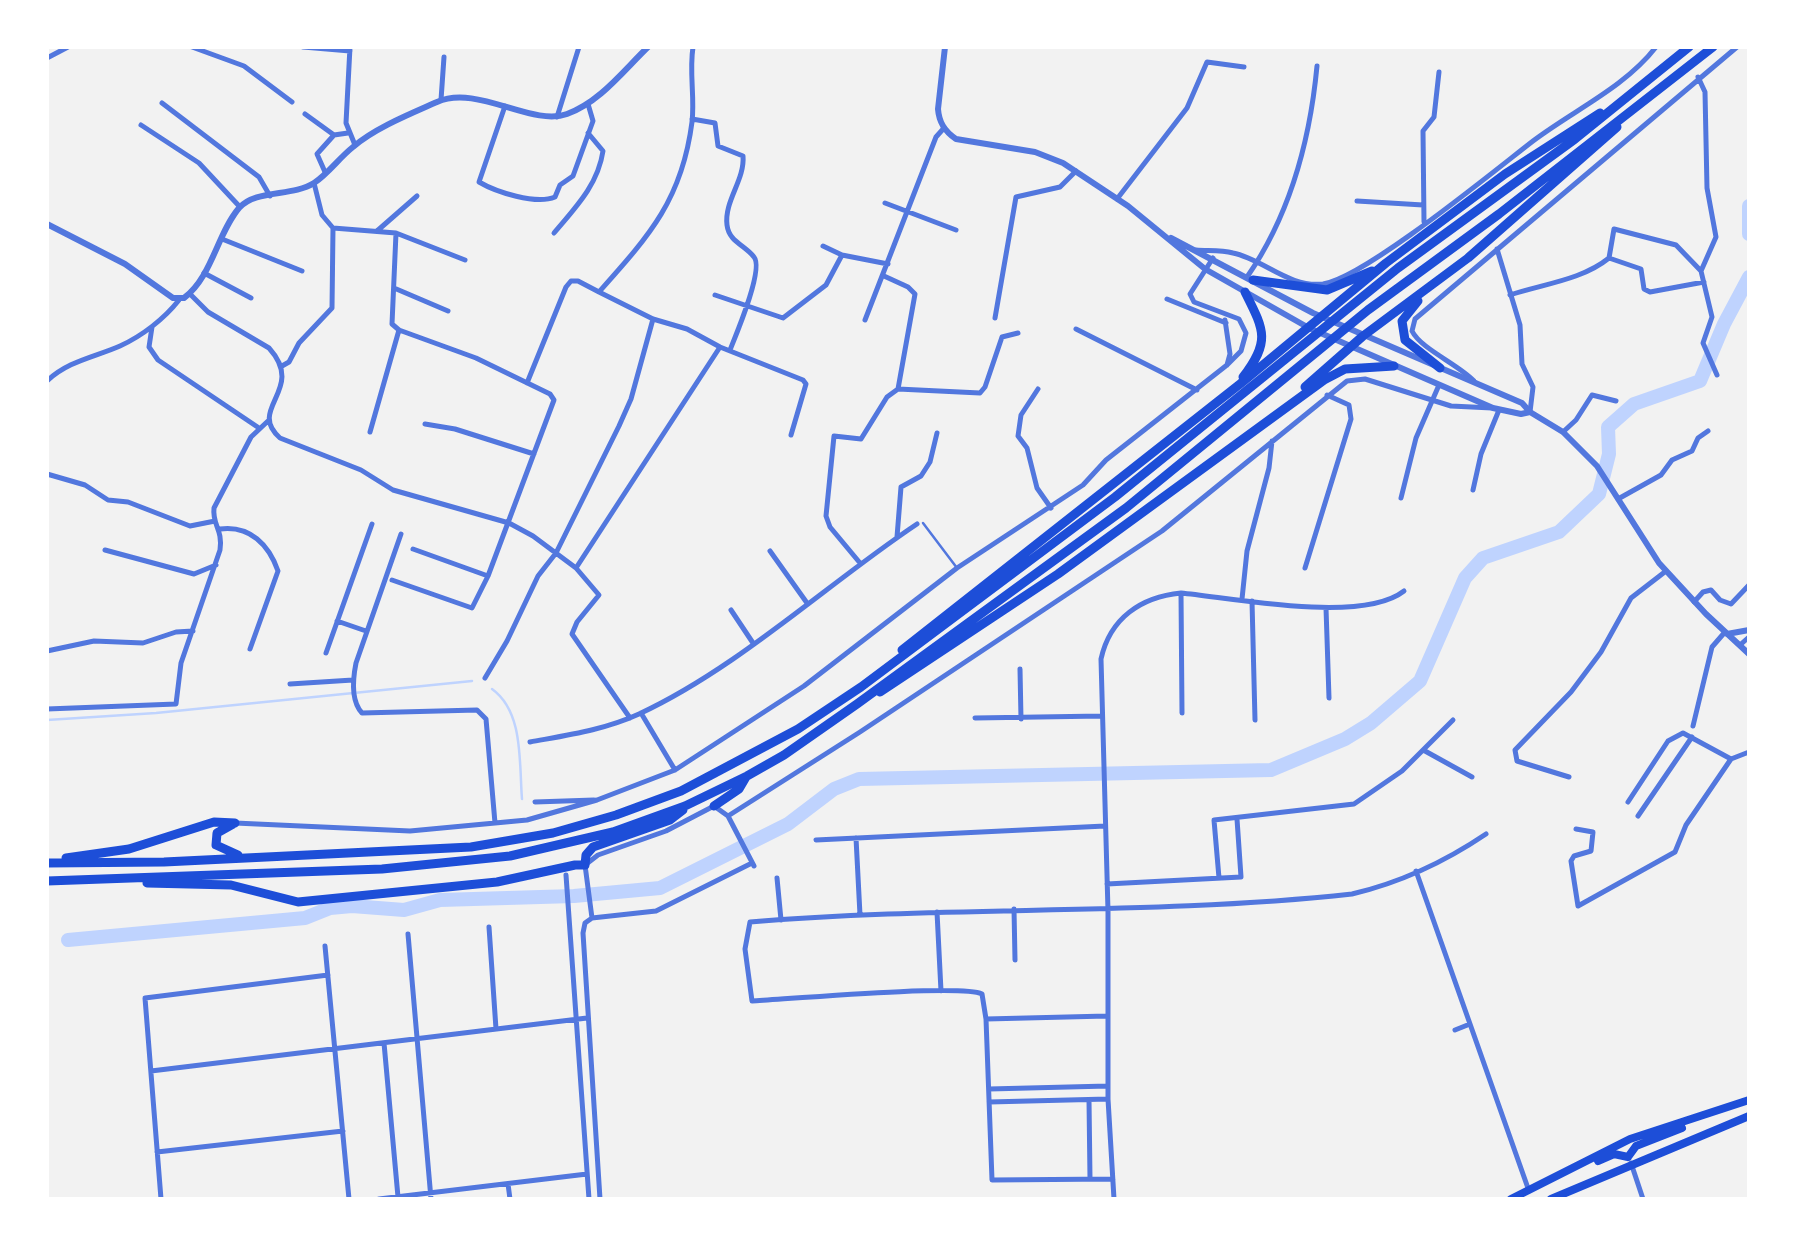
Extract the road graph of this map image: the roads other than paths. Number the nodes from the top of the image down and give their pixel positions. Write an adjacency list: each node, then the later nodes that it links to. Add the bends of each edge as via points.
1 (68, 47): 14 (street)
2 (192, 47): 22 (street, via 244,65)
3 (303, 47): 12 (street)
4 (579, 47): 27 (street)
5 (648, 47): 24 (street)
6 (693, 47): 28 (street, via 689,79)
7 (945, 47): 30 (street, via 938,108)
8 (1656, 47): 46 (street, via 1628,77)
9 (1689, 47): 19 (highway)
10 (1713, 47): 20 (highway)
11 (1737, 47): 18 (street)
12 (350, 49): 31 (street)
13 (444, 57): 21 (street)
14 (47, 58)
15 (1244, 66): 40 (street, via 1207,62 1187,108)
16 (1317, 66): 62 (street, via 1312,117 1282,217)
17 (1439, 72): 43 (street, via 1434,117 1423,131)
18 (1698, 77): 56 (street, via 1631,139); 67 (street, via 1704,92 1707,188 1716,237)
19 (1636, 91): 63 (highway, via 1505,174); 174 (highway, via 1398,268 1115,497)
20 (1649, 97): 73 (highway, via 1579,163); 179 (highway, via 1368,310 1126,508)
21 (441, 100): 25 (street, via 463,97); 34 (street)
22 (292, 102)
23 (162, 103): 38 (street, via 259,177)
24 (588, 104): 27 (street); 32 (street, via 593,121)
25 (505, 106): 27 (street); 32 (street, via 479,180 510,195 555,197 560,185 573,176)
26 (305, 114): 33 (street)
27 (557, 117)
28 (692, 119): 74 (street, via 673,196 651,233); 82 (street, via 715,122 718,146 743,156 727,224 734,241 756,260)
29 (141, 125): 44 (street, via 199,163)
30 (944, 128): 35 (street, via 956,139 1045,155); 45 (street, via 936,137)
31 (348, 133): 33 (street); 34 (street)
32 (588, 133): 52 (street, via 603,151 601,164 590,188)
33 (334, 135): 36 (street, via 317,154)
34 (355, 145): 36 (street)
35 (1076, 171): 40 (street); 86 (street, via 1060,187 1016,197)
36 (325, 172): 37 (street)
37 (314, 183): 38 (street); 48 (street, via 322,215)
38 (270, 195): 44 (street)
39 (417, 196): 50 (street)
40 (1116, 199): 53 (street)
41 (1357, 201): 43 (street)
42 (885, 203): 45 (street)
43 (1423, 205): 46 (street)
44 (240, 207): 54 (street)
45 (908, 211): 49 (street); 64 (street)
46 (1424, 222): 62 (street, via 1352,272 1325,284 1303,282)
47 (47, 224): 81 (street, via 125,264)
48 (333, 228): 50 (street); 100 (street, via 332,308)
49 (956, 230)
50 (377, 231): 51 (street)
51 (396, 233): 61 (street); 72 (street)
52 (554, 233)
53 (1167, 237): 57 (street); 65 (street)
54 (222, 239): 66 (street); 68 (street)
55 (823, 246): 58 (street)
56 (1497, 249): 78 (street); 106 (street, via 1420,314 1412,326 1416,339)
57 (1196, 250): 59 (street); 62 (street, via 1235,253)
58 (842, 255): 64 (street); 82 (street, via 826,285 783,318)
59 (1213, 258): 65 (street); 70 (street)
60 (1609, 258): 67 (street, via 1612,234 1619,228 1676,245); 71 (street, via 1640,269 1644,289 1650,292); 78 (street, via 1575,277)
61 (465, 260)
62 (1256, 262): 70 (street)
63 (1386, 263): 70 (highway, via 1327,290); 85 (highway)
64 (888, 264): 69 (street)
65 (1205, 269): 75 (street); 84 (street, via 1190,293 1194,302)
66 (302, 271)
67 (1701, 271): 71 (street)
68 (204, 273): 76 (street); 79 (street)
69 (884, 276): 88 (street); 108 (street, via 915,294)
70 (1250, 278): 85 (street)
71 (1704, 282): 103 (street, via 1712,317 1703,343)
72 (394, 288): 83 (street); 93 (street, via 392,324)
73 (1424, 290): 95 (highway); 102 (highway, via 1405,314 1403,331 1405,340)
74 (599, 292): 87 (street); 105 (street, via 578,281 566,287)
75 (1245, 292): 91 (street); 111 (highway, via 1262,326 1263,342)
76 (190, 294): 81 (street); 100 (street, via 208,312 270,348)
77 (715, 295): 82 (street)
78 (1510, 295): 116 (street, via 1520,325 1522,364 1533,387)
79 (251, 298)
80 (1167, 299): 89 (street)
81 (179, 300): 90 (street)
82 (747, 304): 98 (street)
83 (448, 311)
84 (1224, 314): 89 (street); 99 (street, via 1239,319 1246,333 1241,351)
85 (1321, 317): 91 (highway); 95 (street)
86 (995, 318)
87 (653, 319): 97 (street, via 687,328); 143 (street, via 631,399)
88 (865, 320)
89 (1226, 323): 99 (street)
90 (152, 327): 104 (street); 119 (street, via 149,347 158,360)
91 (1309, 328): 96 (street); 111 (highway)
92 (1076, 329): 110 (street)
93 (399, 330): 105 (street, via 476,358); 121 (street)
94 (1018, 333): 108 (street, via 1002,337 980,393)
95 (1363, 336): 96 (highway); 102 (street)
96 (1351, 347): 101 (street); 126 (highway)
97 (720, 348): 98 (street); 146 (street)
98 (730, 350): 124 (street, via 806,382)
99 (1227, 365): 110 (street)
100 (282, 366): 117 (street, via 281,390)
101 (1394, 366): 107 (street); 126 (highway, via 1336,372)
102 (1440, 368): 106 (street)
103 (1716, 373)
104 (47, 381)
105 (527, 383): 127 (street, via 554,400)
106 (1476, 383): 116 (street, via 1522,403)
107 (1438, 385): 113 (street); 115 (street)
108 (898, 388): 144 (street, via 887,397 861,439 832,438 825,516)
109 (1038, 389): 132 (street, via 1021,415 1018,436 1027,448 1037,488)
110 (1197, 390): 132 (street)
111 (1231, 391): 174 (highway, via 912,639)
112 (1327, 395): 113 (street, via 1347,381 1365,379); 125 (street); 148 (street, via 1349,405 1351,419)
113 (1430, 400): 115 (street); 130 (street)
114 (1616, 401): 122 (street, via 1592,395)
115 (1496, 409): 116 (street); 129 (street)
116 (1530, 412): 122 (street)
117 (268, 421): 119 (street); 134 (street, via 280,438 361,470 393,490)
118 (425, 424): 127 (street)
119 (259, 428): 133 (street, via 218,497)
120 (1707, 431): 131 (street, via 1692,451 1672,460 1661,475)
121 (370, 432)
122 (1563, 432): 131 (street, via 1597,466)
123 (937, 433): 139 (street, via 921,476 901,487)
124 (791, 435)
125 (1272, 440): 155 (street, via 1247,551); 204 (street, via 1162,531)
126 (1236, 443): 179 (highway, via 1058,574 892,686)
127 (534, 454): 134 (street)
128 (47, 474): 133 (street, via 85,485 108,500 128,502 190,526)
129 (1473, 490)
130 (1401, 498)
131 (1618, 499): 149 (street)
132 (1051, 508): 147 (street)
133 (215, 522): 137 (street)
134 (509, 523): 143 (street); 150 (street)
135 (372, 524): 161 (street)
136 (920, 524): 139 (street); 147 (lane)
137 (220, 529): 145 (street); 169 (street, via 232,527 255,534 278,571)
138 (401, 534): 163 (street)
139 (897, 537): 144 (street)
140 (413, 549): 150 (street)
141 (105, 550): 145 (street, via 194,574)
142 (770, 551): 158 (street)
143 (556, 553): 146 (street); 175 (street, via 538,576)
144 (860, 563): 158 (street)
145 (216, 564): 162 (street)
146 (576, 568): 184 (street, via 599,595 572,634)
147 (957, 568): 195 (street, via 804,686)
148 (1305, 568)
149 (1666, 571): 157 (street); 198 (street, via 1631,598 1614,633 1578,682 1515,750 1517,761)
150 (488, 576): 151 (street, via 469,609)
151 (392, 580)
152 (1749, 585): 157 (street, via 1731,604 1711,590)
153 (1404, 591): 159 (street, via 1368,605)
154 (1181, 593): 155 (street); 182 (street); 183 (street, via 1142,602 1113,628 1101,659)
155 (1242, 599): 156 (street)
156 (1252, 601): 159 (street); 187 (street)
157 (1694, 602): 165 (street)
158 (807, 603): 167 (street)
159 (1326, 608): 178 (street)
160 (731, 610): 167 (street)
161 (337, 621): 163 (street); 171 (street)
162 (193, 631): 170 (street, via 142,643 93,641); 180 (street, via 178,678 176,704)
163 (366, 631): 176 (street)
164 (1749, 631): 165 (street)
165 (1726, 633): 168 (street); 189 (street, via 1712,647)
166 (1749, 637): 168 (street)
167 (753, 643): 181 (street)
168 (1740, 645): 172 (street)
169 (250, 649)
170 (47, 651)
171 (326, 653)
172 (1749, 654)
173 (1020, 669): 186 (street)
174 (876, 676): 214 (highway, via 740,762 681,791 604,819 471,847)
175 (485, 678)
176 (353, 682): 177 (street); 208 (street, via 362,713 477,710 483,714)
177 (290, 684)
178 (1329, 698)
179 (857, 704): 196 (highway)
180 (47, 709)
181 (640, 713): 184 (street); 195 (street)
182 (1182, 713)
183 (1102, 716): 186 (street); 209 (street)
184 (630, 718): 191 (street, via 590,732)
185 (975, 718): 186 (street)
186 (1021, 719)
187 (1255, 720)
188 (1452, 720): 192 (street)
189 (1693, 726)
190 (1692, 737): 194 (street); 201 (street, via 1684,733 1668,741); 205 (street)
191 (530, 742)
192 (1425, 751): 197 (street); 206 (street, via 1385,786 1354,804)
193 (1749, 752): 194 (street)
194 (1731, 760): 210 (street, via 1686,825 1675,852 1578,906 1571,861 1591,851 1592,832)
195 (676, 770): 199 (street)
196 (747, 776): 202 (highway); 203 (highway, via 739,789)
197 (1472, 777)
198 (1569, 777)
199 (597, 800): 200 (street); 208 (street, via 538,817)
200 (535, 802)
201 (1628, 802)
202 (685, 806): 216 (highway, via 670,820 593,847); 221 (highway, via 582,841 469,862)
203 (714, 806): 204 (street); 216 (street, via 666,831 598,855)
204 (728, 816): 227 (street, via 752,862 656,911)
205 (1638, 816)
206 (1237, 819): 220 (street, via 1241,877); 220 (street, via 1214,820)
207 (234, 823): 208 (street, via 400,831); 214 (highway, via 218,833 216,845); 215 (highway, via 214,822 129,849)
208 (495, 823)
209 (1105, 826): 212 (street); 222 (street)
210 (1576, 829)
211 (1486, 834): 217 (street, via 1460,852)
212 (856, 838): 213 (street); 226 (street)
213 (816, 840)
214 (248, 857): 215 (highway)
215 (47, 862)
216 (585, 865): 221 (highway, via 497,882 298,902 231,886); 227 (street)
217 (1416, 871): 224 (street, via 1352,894); 239 (street)
218 (566, 875): 238 (street)
219 (777, 878): 228 (street)
220 (1219, 878): 222 (street)
221 (47, 881)
222 (1107, 884): 224 (street)
223 (1014, 909): 224 (street); 225 (street); 232 (street)
224 (1108, 911): 235 (street)
225 (937, 912): 226 (street); 234 (street)
226 (860, 915): 228 (street)
227 (592, 918): 236 (street, via 583,933)
228 (780, 920): 234 (street, via 750,922 745,950 752,1001)
229 (489, 926): 240 (street)
230 (408, 934): 242 (street)
231 (325, 946): 233 (street)
232 (1015, 960)
233 (328, 975): 244 (street); 245 (street, via 145,998)
234 (941, 991): 237 (street, via 974,990 982,995)
235 (1107, 1016): 237 (street); 246 (street)
236 (587, 1018): 238 (street); 270 (street)
237 (986, 1019): 247 (street)
238 (576, 1020): 240 (street); 258 (street)
239 (1470, 1024): 241 (street); 262 (street)
240 (496, 1029): 242 (street)
241 (1455, 1030)
242 (417, 1039): 243 (street); 264 (street)
243 (384, 1043): 244 (street); 263 (street)
244 (335, 1049): 245 (street); 254 (street)
245 (151, 1071): 255 (street)
246 (1108, 1086): 247 (street); 248 (street)
247 (989, 1089): 251 (street)
248 (1108, 1099): 249 (street); 260 (street)
249 (1089, 1100): 251 (street); 259 (street)
250 (1749, 1100): 252 (main road)
251 (989, 1102): 259 (street, via 992,1180)
252 (1718, 1112): 256 (main road, via 1636,1146); 257 (main road, via 1630,1139)
253 (1749, 1116): 256 (main road)
254 (343, 1131): 255 (street); 266 (street)
255 (157, 1152): 265 (street)
256 (1629, 1160): 257 (main road, via 1614,1154); 273 (main road); 274 (street)
257 (1572, 1168): 262 (main road)
258 (587, 1174): 261 (street); 269 (street)
259 (1090, 1179): 260 (street)
260 (1113, 1179): 271 (street)
261 (509, 1184): 264 (street); 268 (street)
262 (1528, 1191): 272 (main road)
263 (398, 1196): 264 (street); 267 (street)
264 (431, 1196)
265 (161, 1199)
266 (349, 1199)
267 (379, 1199)
268 (510, 1199)
269 (589, 1199)
270 (600, 1199)
271 (1114, 1199)
272 (1511, 1199)
273 (1551, 1199)
274 (1643, 1199)

